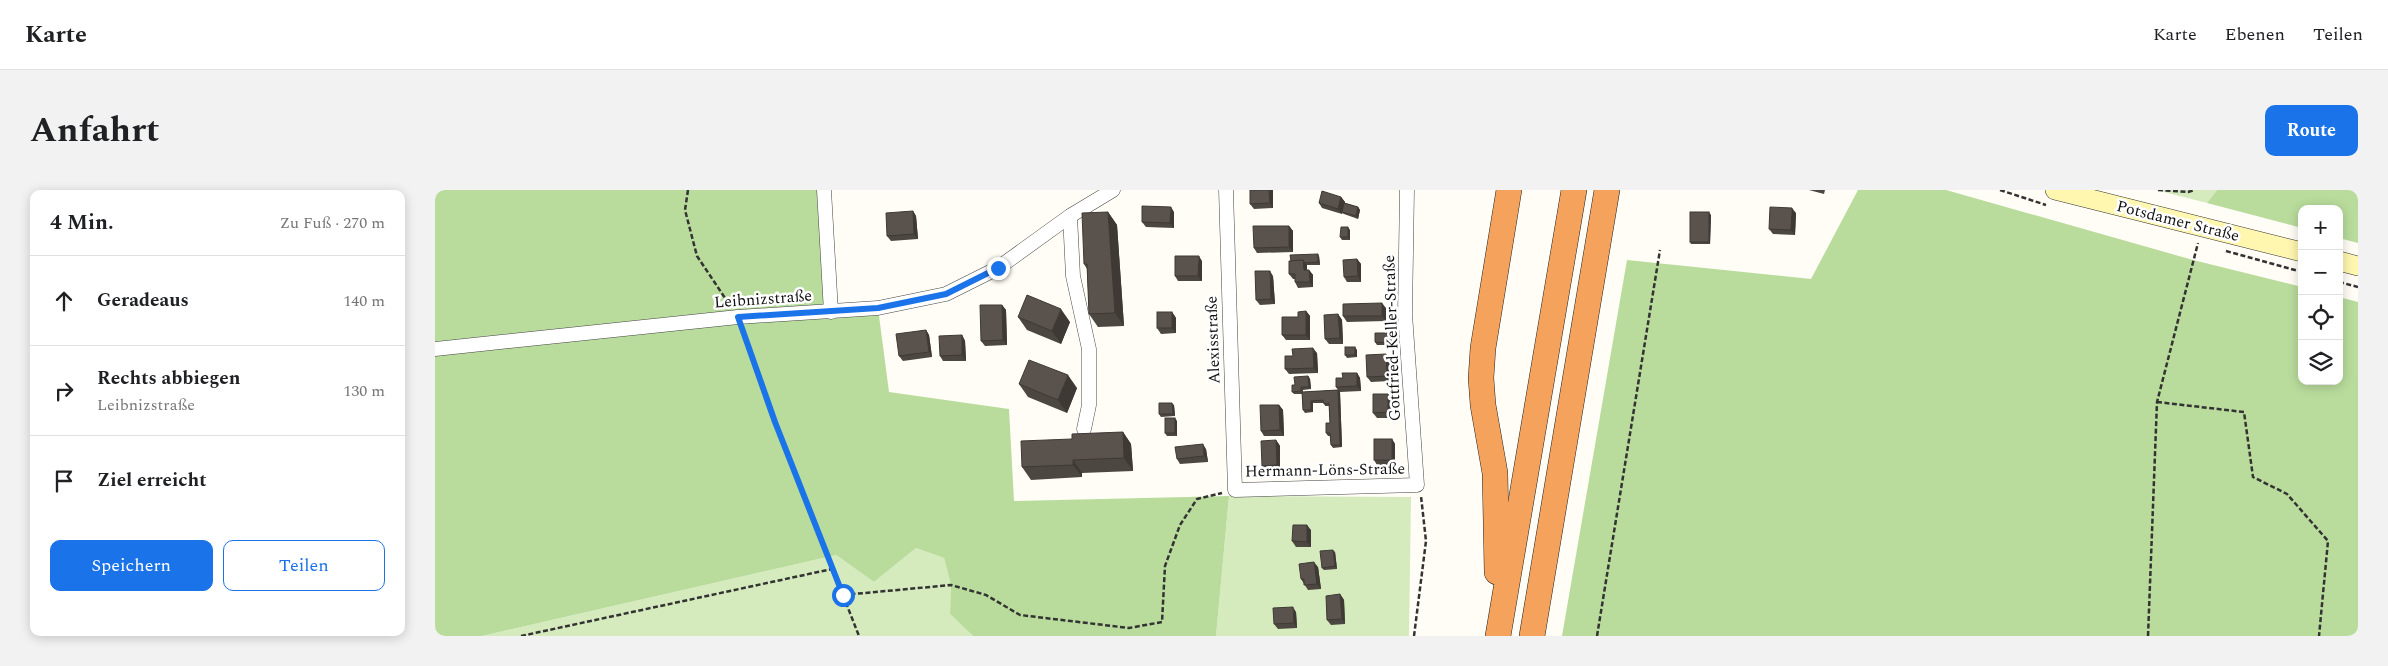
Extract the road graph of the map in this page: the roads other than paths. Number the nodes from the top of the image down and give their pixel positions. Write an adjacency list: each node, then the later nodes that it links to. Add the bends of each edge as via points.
1 (824, 190): 13 (street)
2 (1113, 190): 9 (street, Leibnizstraße)
3 (1226, 190): 17 (street, Alexisstraße)
4 (1407, 190): 16 (street, Gottfried-Keller-Straße, via 1405,314)
5 (1509, 190): 18 (highway, via 1481,378 1495,473)
6 (1574, 190): 18 (highway)
7 (1607, 190): 19 (highway)
8 (2055, 190): 10 (main road, Potsdamer Straße)
9 (1070, 216): 13 (street, Leibnizstraße, via 998,268 946,294 878,308); 15 (street, via 1073,276 1089,349 1089,405)
10 (2298, 251)
11 (2343, 262): 12 (main road)
12 (2358, 266)
13 (831, 312): 14 (street, Leibnizstraße, via 738,317)
14 (435, 348)
15 (1084, 429)
16 (1417, 485): 17 (street, Hermann-Löns-Straße)
17 (1235, 490)
18 (1498, 635)
19 (1532, 636)

